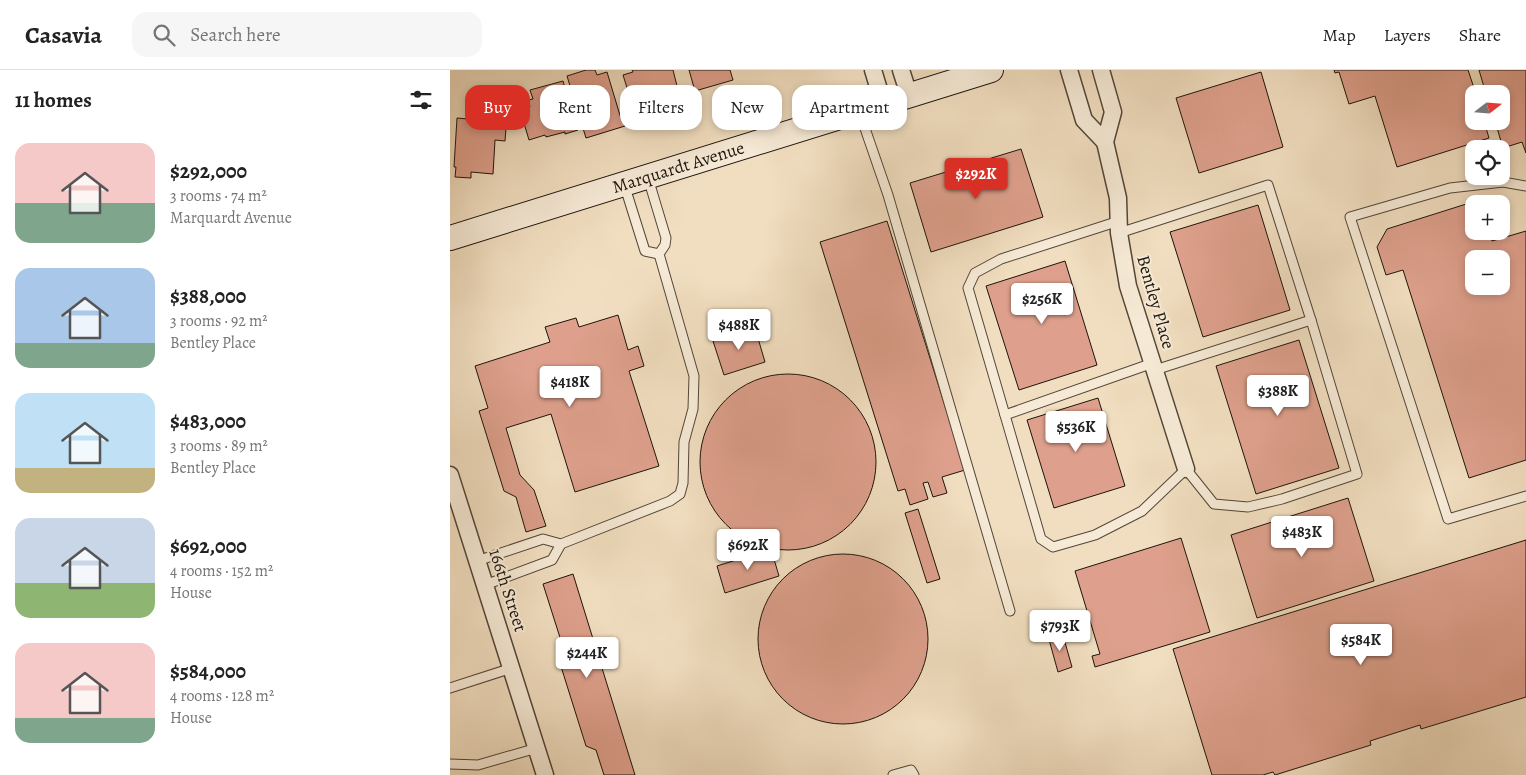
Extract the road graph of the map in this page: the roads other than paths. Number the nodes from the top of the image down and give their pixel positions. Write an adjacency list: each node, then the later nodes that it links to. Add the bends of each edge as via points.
1 (873, 70): 6 (street)
2 (901, 70): 7 (street)
3 (991, 70): 7 (main road, Marquardt Avenue)
4 (1069, 70): 10 (street, via 1084,120)
5 (1101, 70): 10 (street, Bentley Place, via 1113,112)
6 (877, 85)
7 (909, 96)
8 (798, 130): 11 (main road, Marquardt Avenue)
9 (866, 130): 26 (lane, via 888,195)
10 (1105, 142): 14 (street, Bentley Place, via 1118,198)
11 (648, 177): 12 (main road, Marquardt Avenue); 16 (lane, via 666,238)
12 (624, 184): 15 (main road, Marquardt Avenue); 16 (lane, via 645,251)
13 (1526, 186): 22 (lane, via 1502,182 1450,188 1350,217 1448,519)
14 (1119, 227): 17 (lane, via 1268,185); 18 (street, Bentley Place, via 1128,286); 19 (lane, via 1001,259 975,274 968,288)
15 (450, 238)
16 (659, 254): 23 (lane, via 694,376 693,409 684,442 680,494 670,501)
17 (1310, 320): 18 (lane); 20 (lane, via 1358,474 1282,500 1248,507 1214,504)
18 (1154, 367): 19 (lane); 20 (street, Bentley Place)
19 (1005, 416): 20 (lane, via 1041,539 1053,547 1095,535 1142,512)
20 (1186, 469)
21 (450, 475): 24 (street, 166th Street)
22 (1526, 496)
23 (561, 544): 24 (lane, via 543,539); 25 (lane, via 552,560)
24 (477, 561): 25 (street, 166th Street)
25 (485, 585): 27 (street, 166th Street)
26 (1010, 611)
27 (512, 668): 28 (lane); 29 (street, 166th Street)
28 (450, 688)
29 (537, 748): 30 (lane, via 478,765); 31 (street, 166th Street)
30 (450, 764)
31 (545, 775)
32 (893, 775): 33 (lane, via 911,770)
33 (914, 775)

